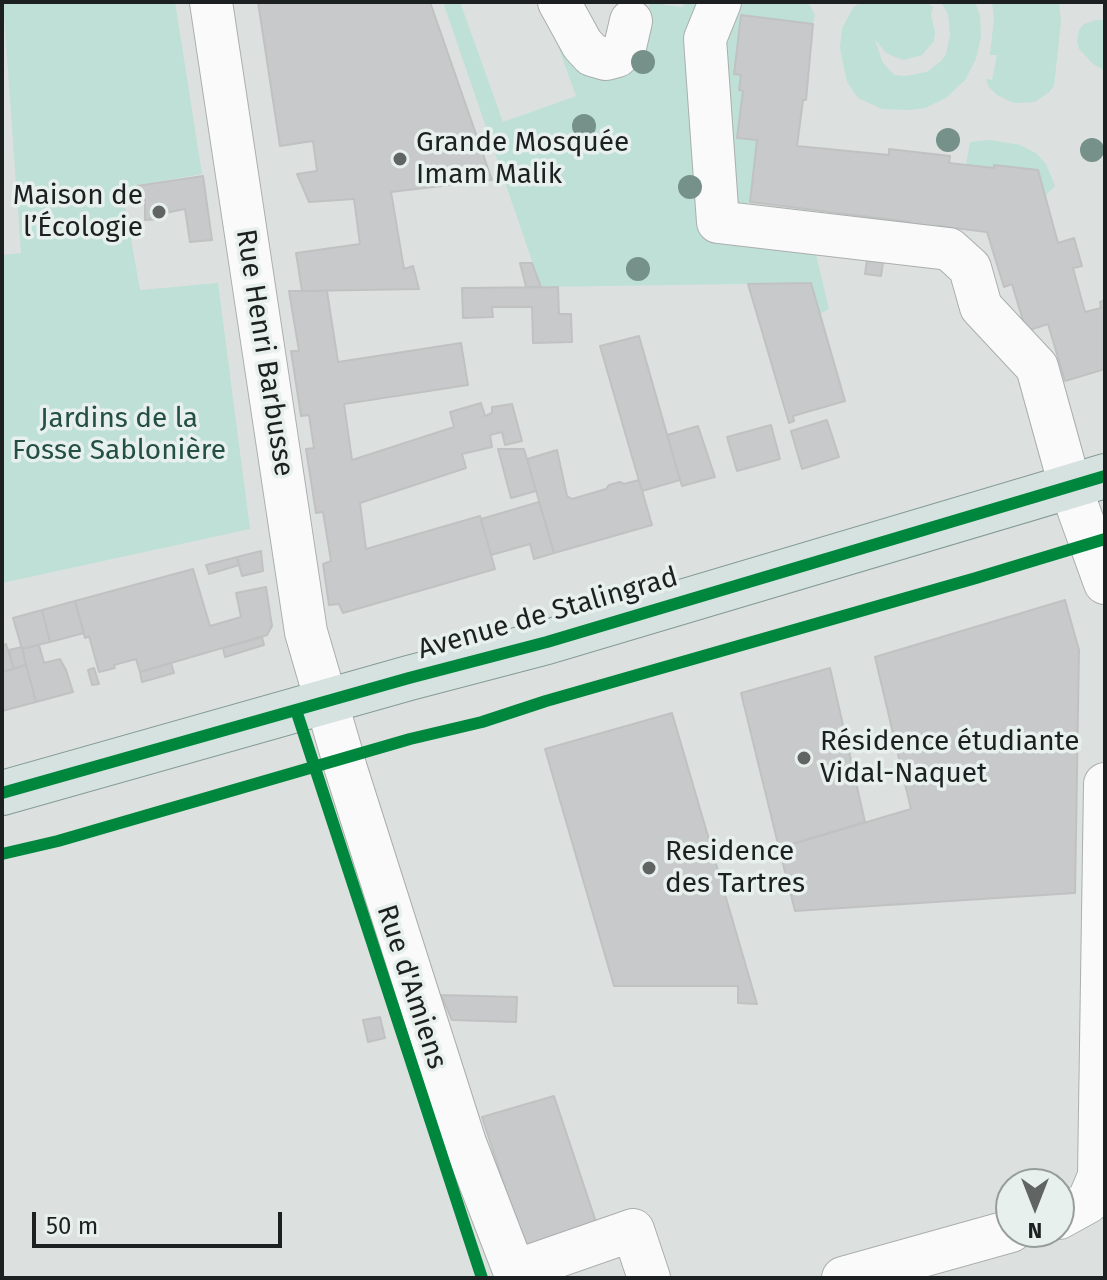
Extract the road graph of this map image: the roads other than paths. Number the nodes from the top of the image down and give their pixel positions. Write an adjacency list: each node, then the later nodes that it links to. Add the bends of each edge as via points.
1 (211, 2): 7 (street, Rue Henri Barbusse, via 306,632)
2 (559, 2): 4 (street, via 582,44 592,55 606,59 625,47)
3 (720, 2): 5 (street, via 705,39 718,222 949,249 970,268 981,307 1037,367)
4 (631, 21)
5 (1088, 481): 6 (street); 7 (main road, Avenue de Stalingrad, via 547,642)
6 (1105, 583)
7 (325, 702): 9 (main road, Avenue de Stalingrad); 12 (street, Rue d'Amiens, via 465,1143)
8 (1105, 784): 10 (street, via 1099,1176 1088,1202)
9 (2, 793)
10 (1075, 1209)
11 (995, 1235): 14 (street)
12 (516, 1275): 13 (street, via 633,1230)
13 (649, 1278)
14 (843, 1278)

